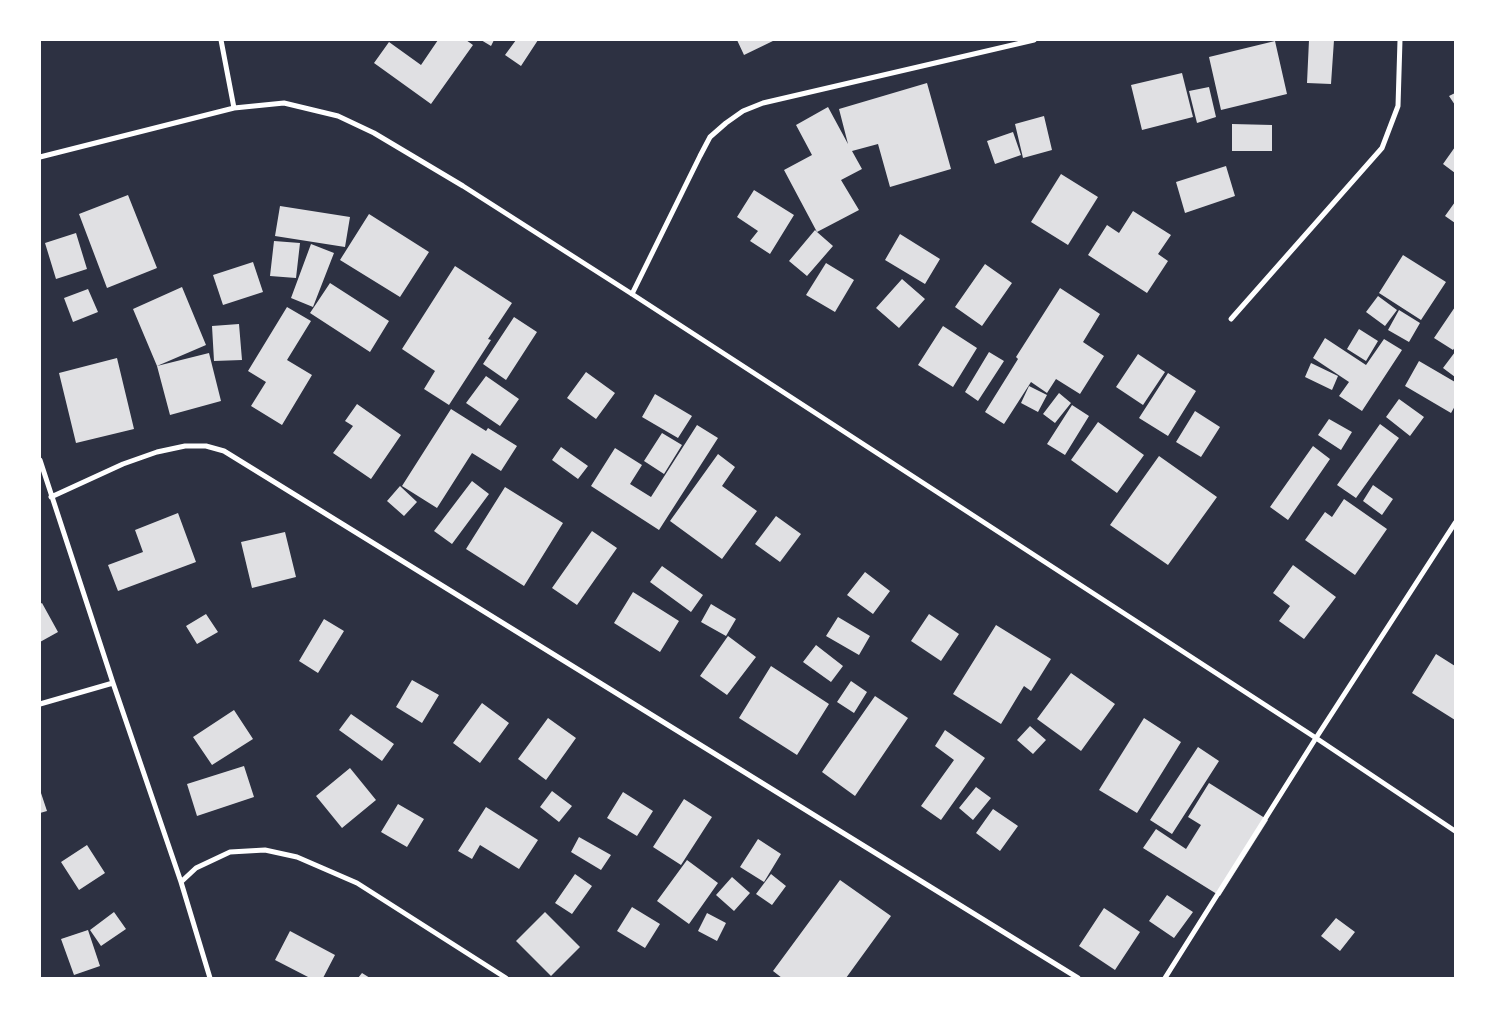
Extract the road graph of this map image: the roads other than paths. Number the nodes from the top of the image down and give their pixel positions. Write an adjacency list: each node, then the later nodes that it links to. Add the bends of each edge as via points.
1 (221, 40): 4 (street)
2 (1034, 40): 6 (street, via 763,102 743,111 710,138)
3 (1400, 40): 7 (street, via 1398,106 1382,148)
4 (234, 108): 5 (street); 6 (street, via 284,103 338,116 374,133 463,186)
5 (40, 156)
6 (632, 294): 13 (street)
7 (1231, 320)
8 (40, 460): 9 (street)
9 (51, 497): 11 (street); 18 (street, via 157,452 185,446 224,450)
10 (1455, 523): 13 (street)
11 (113, 683): 12 (street); 15 (street)
12 (40, 704)
13 (1316, 738): 14 (street); 19 (street)
14 (1455, 831)
15 (181, 882): 16 (street); 17 (street, via 196,868 230,852 265,850 297,857 357,883)
16 (210, 978)
17 (506, 978)
18 (1078, 978)
19 (1164, 978)

